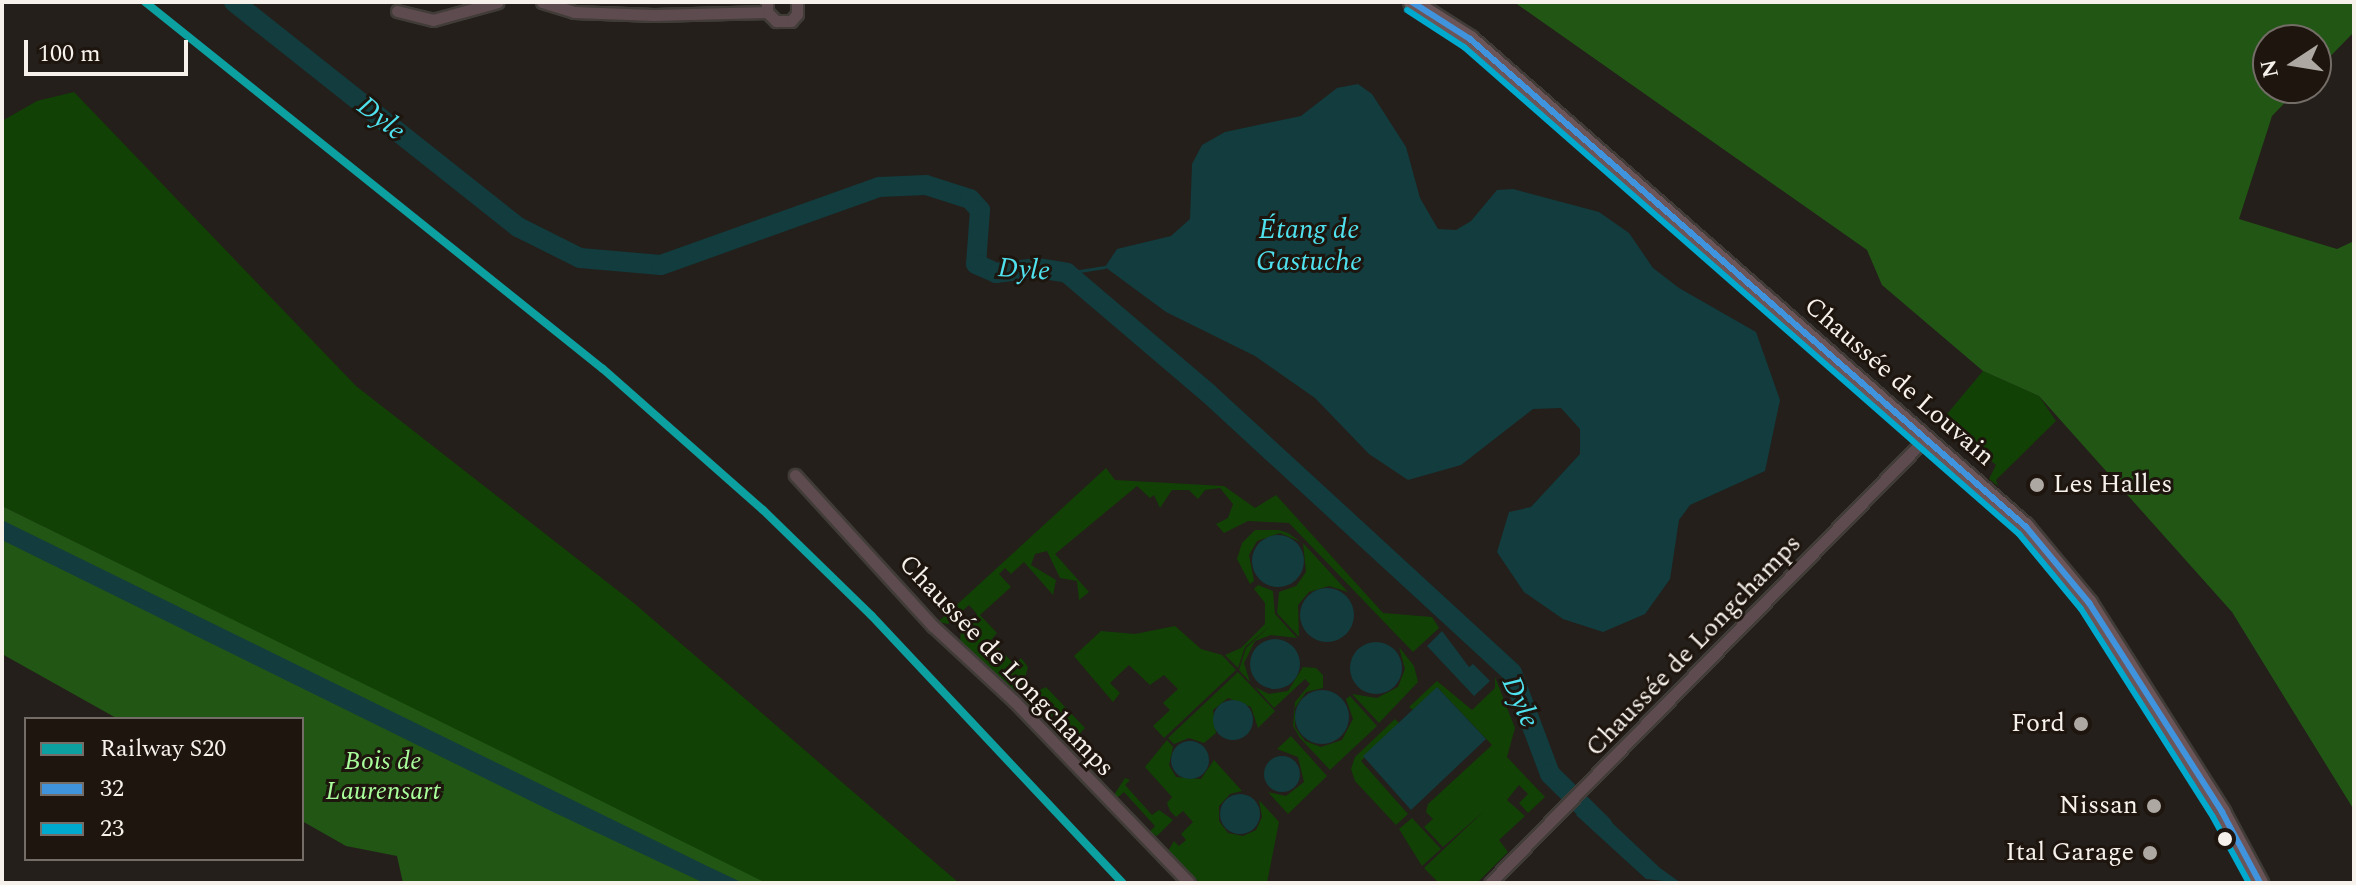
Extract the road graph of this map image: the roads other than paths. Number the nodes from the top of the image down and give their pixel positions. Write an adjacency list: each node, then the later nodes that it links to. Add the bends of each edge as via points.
1 (498, 2): 9 (street, via 433,20)
2 (542, 2): 6 (street, via 574,12)
3 (654, 2): 10 (street)
4 (797, 2): 7 (street, via 791,21 776,21)
5 (1412, 2): 11 (main road, Chaussée de Louvain, via 1470,39)
6 (618, 6): 10 (street)
7 (767, 7): 8 (street)
8 (732, 8): 10 (street)
9 (397, 11)
10 (654, 15)
11 (1926, 438): 14 (street, Chaussée de Longchamps); 15 (main road, Chaussée de Louvain, via 2011,511 2074,582 2222,812)
12 (795, 475): 13 (street, Chaussée de Longchamps, via 933,626 1014,701)
13 (1189, 883)
14 (1490, 883)
15 (2260, 883)

